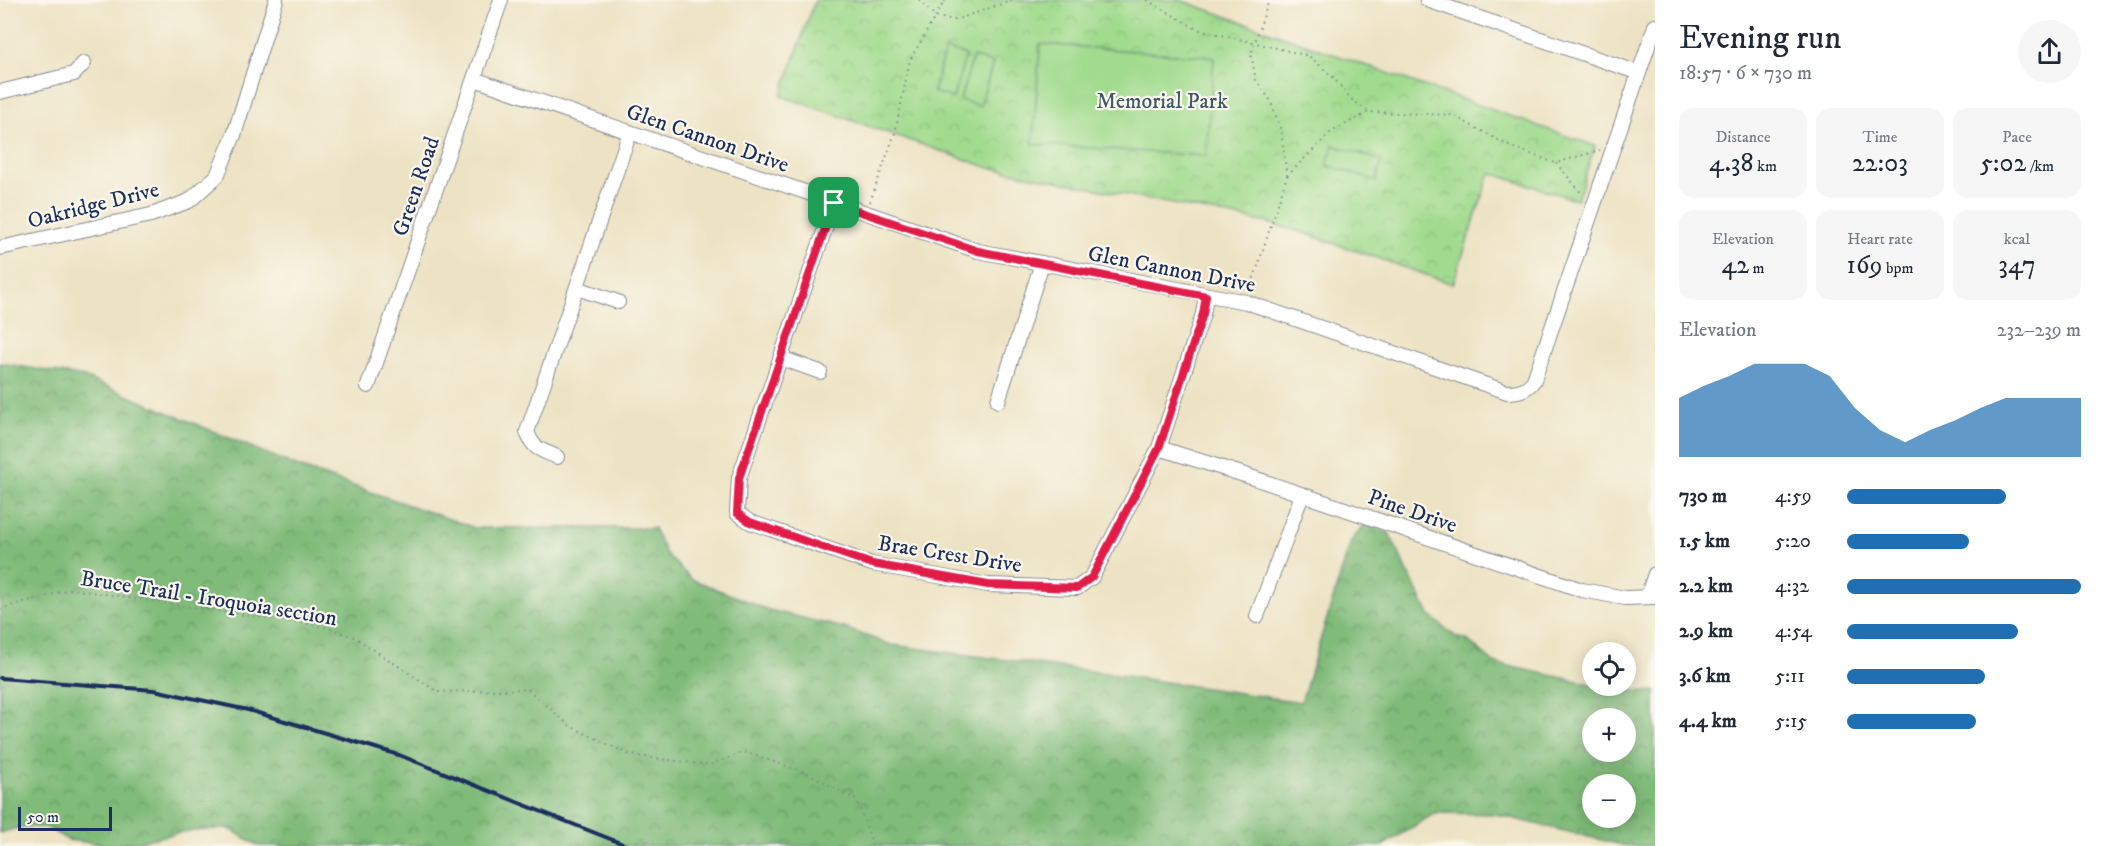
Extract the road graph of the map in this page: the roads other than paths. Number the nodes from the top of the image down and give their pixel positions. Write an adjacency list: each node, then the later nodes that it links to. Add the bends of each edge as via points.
1 (276, 0): 11 (street, Oakridge Drive, via 234,135 217,176 189,201 151,215)
2 (501, 0): 7 (street, Green Road)
3 (1427, 0): 6 (street)
4 (1655, 26): 6 (street, Glen Cannon Drive)
5 (84, 63): 8 (street, via 74,74)
6 (1639, 73): 14 (street, Glen Cannon Drive, via 1530,386 1507,392 1246,302)
7 (474, 79): 9 (street, Glen Cannon Drive); 18 (street, Green Road)
8 (0, 92)
9 (630, 132): 10 (street, Glen Cannon Drive); 13 (street)
10 (834, 203): 12 (street, Glen Cannon Drive, via 978,251); 16 (street, Brae Crest Drive)
11 (0, 248)
12 (1042, 263): 14 (street, Glen Cannon Drive); 19 (street)
13 (577, 288): 15 (street); 21 (street, via 527,432 540,451)
14 (1206, 296): 20 (street, Brae Crest Drive)
15 (618, 302)
16 (781, 358): 17 (street); 20 (street, Brae Crest Drive, via 739,478 737,513 750,522 872,564 988,585 1077,588 1092,577)
17 (820, 372)
18 (368, 386)
19 (998, 401)
20 (1159, 448): 22 (street, Pine Drive)
21 (557, 457)
22 (1302, 495): 24 (street, Pine Drive, via 1582,590 1625,598); 25 (street)
23 (1655, 574): 24 (street)
24 (1651, 597)
25 (1257, 616)

